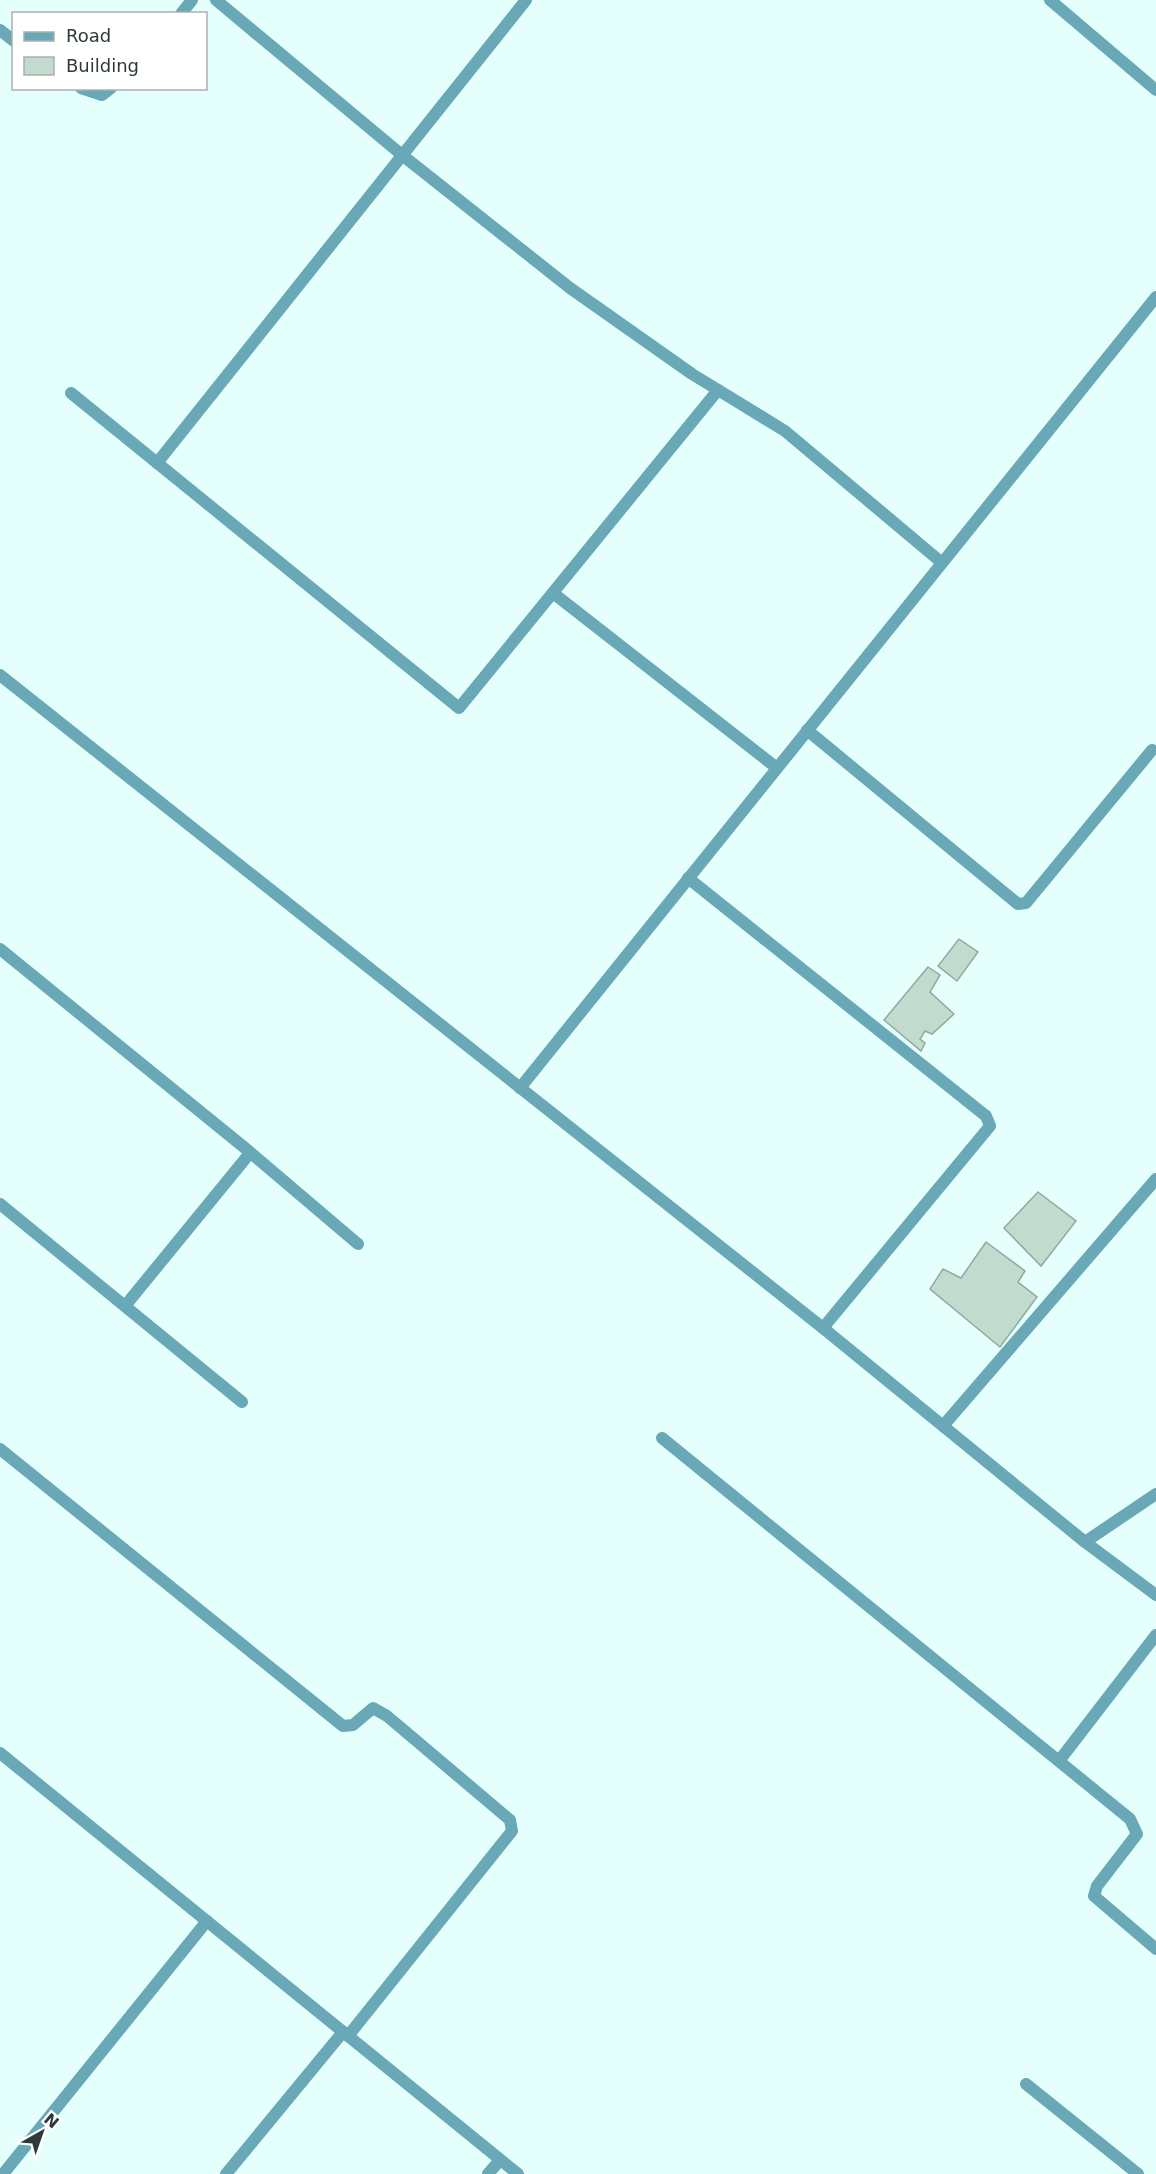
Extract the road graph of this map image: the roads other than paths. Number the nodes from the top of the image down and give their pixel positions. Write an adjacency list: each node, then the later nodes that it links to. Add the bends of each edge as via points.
1 (192, 0): 5 (street)
2 (216, 0): 11 (street)
3 (526, 0): 11 (street)
4 (1050, 0): 10 (street)
5 (183, 12)
6 (0, 30): 7 (street)
7 (12, 39)
8 (87, 90): 9 (street, via 102,95)
9 (108, 90)
10 (1156, 90)
11 (402, 155): 13 (street, via 570,288); 15 (street)
12 (1156, 297): 16 (street)
13 (718, 390): 16 (street, via 785,431); 17 (street)
14 (71, 393): 15 (street)
15 (157, 463): 17 (street, via 459,708)
16 (941, 562): 19 (street)
17 (553, 593): 21 (street)
18 (2, 681): 24 (street)
19 (807, 730): 20 (street, via 1018,904 1026,903); 21 (street)
20 (1152, 750)
21 (777, 768): 22 (street)
22 (688, 878): 24 (street); 30 (street, via 986,1116 990,1126)
23 (0, 949): 25 (street)
24 (520, 1088): 30 (street)
25 (250, 1152): 28 (street); 29 (street)
26 (1156, 1179): 32 (street)
27 (0, 1204): 29 (street)
28 (358, 1244)
29 (125, 1306): 31 (street)
30 (823, 1329): 32 (street)
31 (242, 1402)
32 (943, 1426): 36 (street)
33 (662, 1438): 40 (street)
34 (0, 1449): 43 (street, via 343,1726 353,1725 373,1708 510,1820 512,1831)
35 (1156, 1494): 36 (street)
36 (1085, 1542): 37 (street)
37 (1156, 1594)
38 (1156, 1635): 40 (street)
39 (0, 1753): 41 (street)
40 (1059, 1761): 42 (street, via 1130,1819 1137,1834 1097,1886 1094,1896)
41 (207, 1921): 43 (street); 46 (street)
42 (1156, 1949)
43 (346, 2034): 45 (street); 47 (street)
44 (1026, 2084): 50 (street)
45 (500, 2160): 48 (street); 49 (street)
46 (3, 2174)
47 (226, 2174)
48 (488, 2174)
49 (518, 2174)
50 (1138, 2174)

